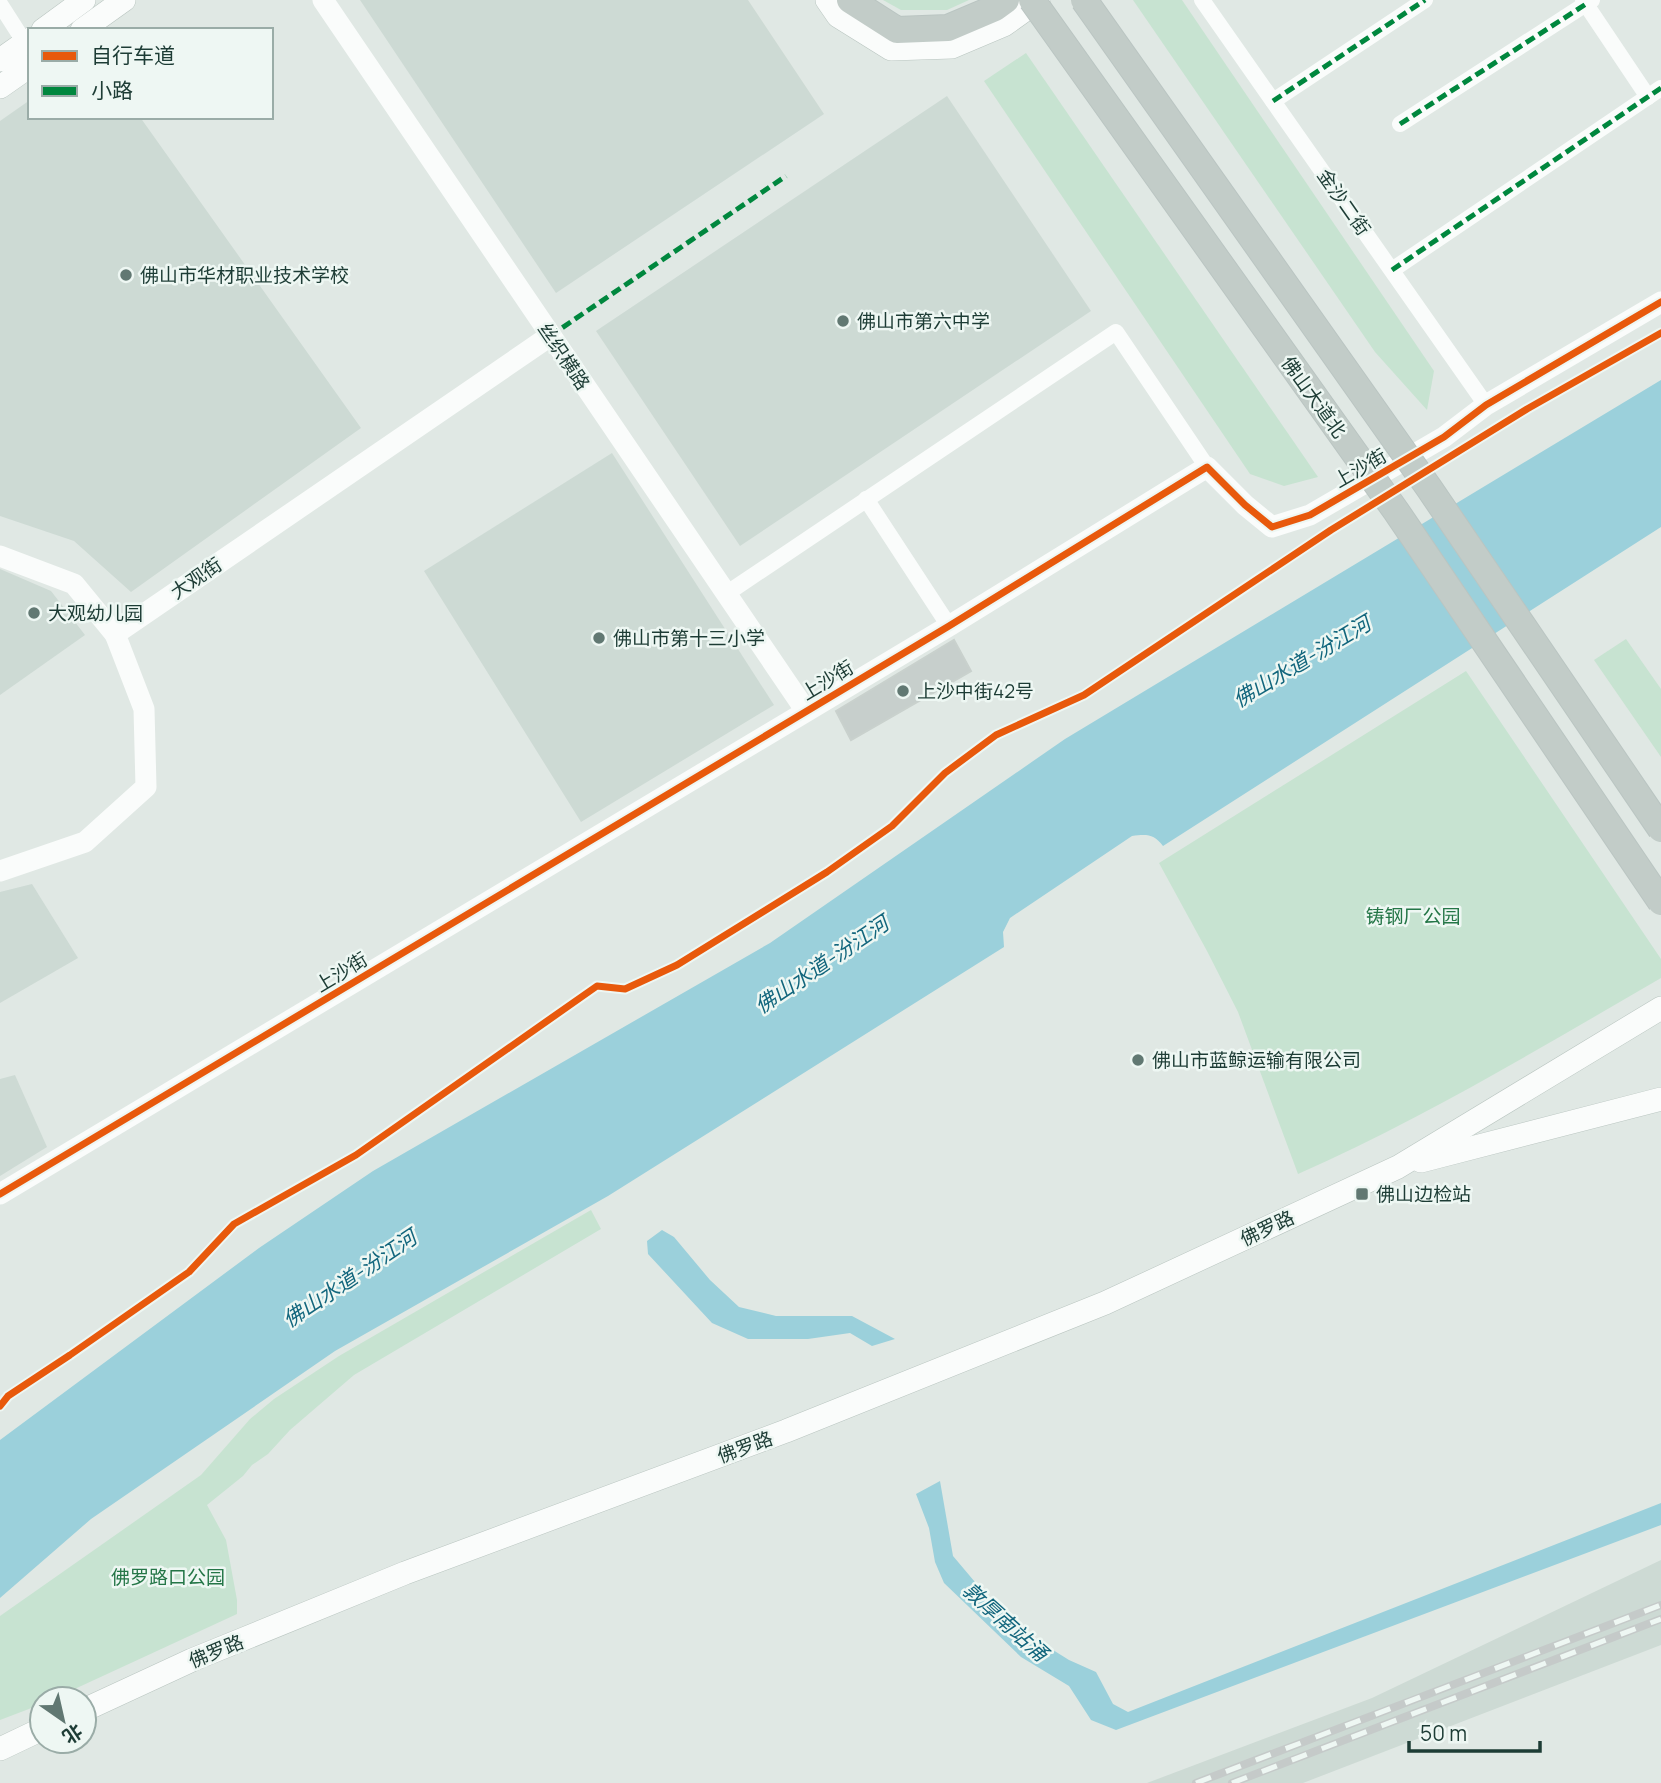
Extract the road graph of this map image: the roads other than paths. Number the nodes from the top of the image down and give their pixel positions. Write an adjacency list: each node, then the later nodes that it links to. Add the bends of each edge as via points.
1 (84, 0): 14 (main road)
2 (124, 0): 15 (main road)
3 (323, 0): 26 (street, 丝织横路)
4 (827, 0): 8 (main road, via 838,16 891,49 952,47 1004,25)
5 (850, 0): 6 (highway, via 897,30 947,28)
6 (1006, 0)
7 (1032, 0): 37 (highway, 佛山大道北, bridge, via 1396,511)
8 (1039, 0)
9 (1084, 0): 35 (highway, bridge, via 1429,488)
10 (1202, 0): 22 (street, 金沙二街)
11 (1425, 0): 22 (street)
12 (1587, 1): 21 (street); 23 (street)
13 (0, 4): 16 (street)
14 (45, 28)
15 (85, 28)
16 (28, 32)
17 (28, 40): 18 (main road)
18 (0, 60)
19 (28, 67): 20 (main road)
20 (0, 87)
21 (1655, 92): 24 (street)
22 (1273, 101): 24 (street, 金沙二街)
23 (1401, 124)
24 (1392, 270): 27 (street, 金沙二街)
25 (1661, 302): 27 (street, 上沙街)
26 (550, 336): 31 (street, 丝织横路); 33 (street, 大观街)
27 (1486, 405): 28 (street, 上沙街, via 1444,437 1310,515 1272,527)
28 (1207, 467): 29 (street, via 1116,332); 32 (street, 上沙街)
29 (866, 499): 31 (street); 32 (street)
30 (0, 555): 33 (street, via 74,584)
31 (726, 594): 34 (street, 丝织横路)
32 (949, 626): 34 (street, 上沙街)
33 (115, 634): 36 (street, via 144,709 146,786 85,842)
34 (806, 711): 41 (street, 上沙街)
35 (1661, 829)
36 (0, 871)
37 (1661, 902)
38 (1661, 1007): 40 (main road, 佛罗路)
39 (1661, 1099): 40 (main road, 佛罗路)
40 (1398, 1167): 42 (main road, 佛罗路, via 1105,1303 786,1431 405,1573)
41 (0, 1194)
42 (98, 1704)
43 (28, 1736): 44 (main road)
44 (0, 1749)

